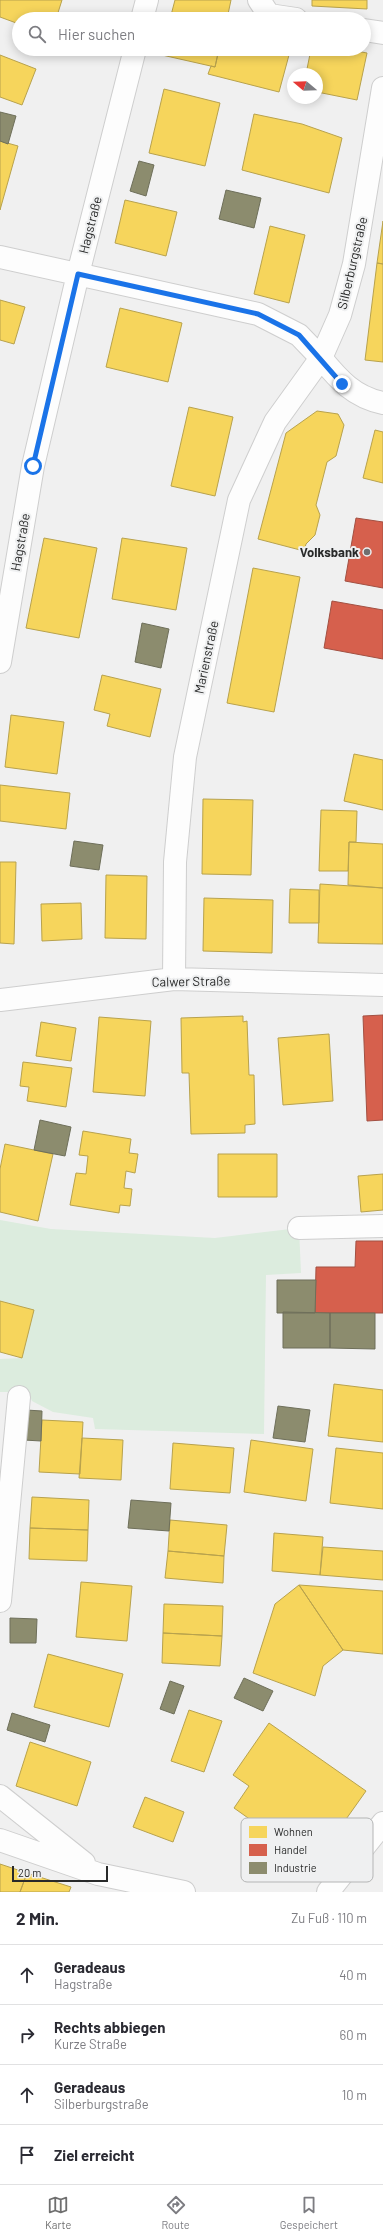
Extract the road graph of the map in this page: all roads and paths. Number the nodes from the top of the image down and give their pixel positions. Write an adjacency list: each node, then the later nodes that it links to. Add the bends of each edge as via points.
1 (147, 0): 3 (street)
2 (259, 0): 4 (street)
3 (144, 12)
4 (267, 12)
5 (371, 31): 6 (street)
6 (383, 33)
7 (133, 56): 11 (street, Hagstraße)
8 (383, 88): 9 (street, Silberburgstraße)
9 (377, 175): 12 (street, Silberburgstraße, via 340,315)
10 (0, 257): 11 (street)
11 (78, 274): 12 (street, via 258,314 299,335); 14 (street, Hagstraße, via 33,466)
12 (321, 358): 13 (street, via 342,384); 15 (street, Marienstraße, via 275,422 239,500 185,757 175,862)
13 (383, 403)
14 (0, 662)
15 (174, 979): 16 (street, Calwer Straße); 17 (street, Calwer Straße)
16 (383, 985)
17 (0, 1000)
18 (383, 1226): 19 (street)
19 (299, 1228)
20 (19, 1397): 21 (street)
21 (0, 1601)
22 (0, 1796): 26 (street)
23 (383, 1823): 24 (street)
24 (373, 1836)
25 (0, 1840): 26 (street)
26 (98, 1874): 28 (street)
27 (336, 1882): 29 (street)
28 (184, 1892)
29 (328, 1892)

